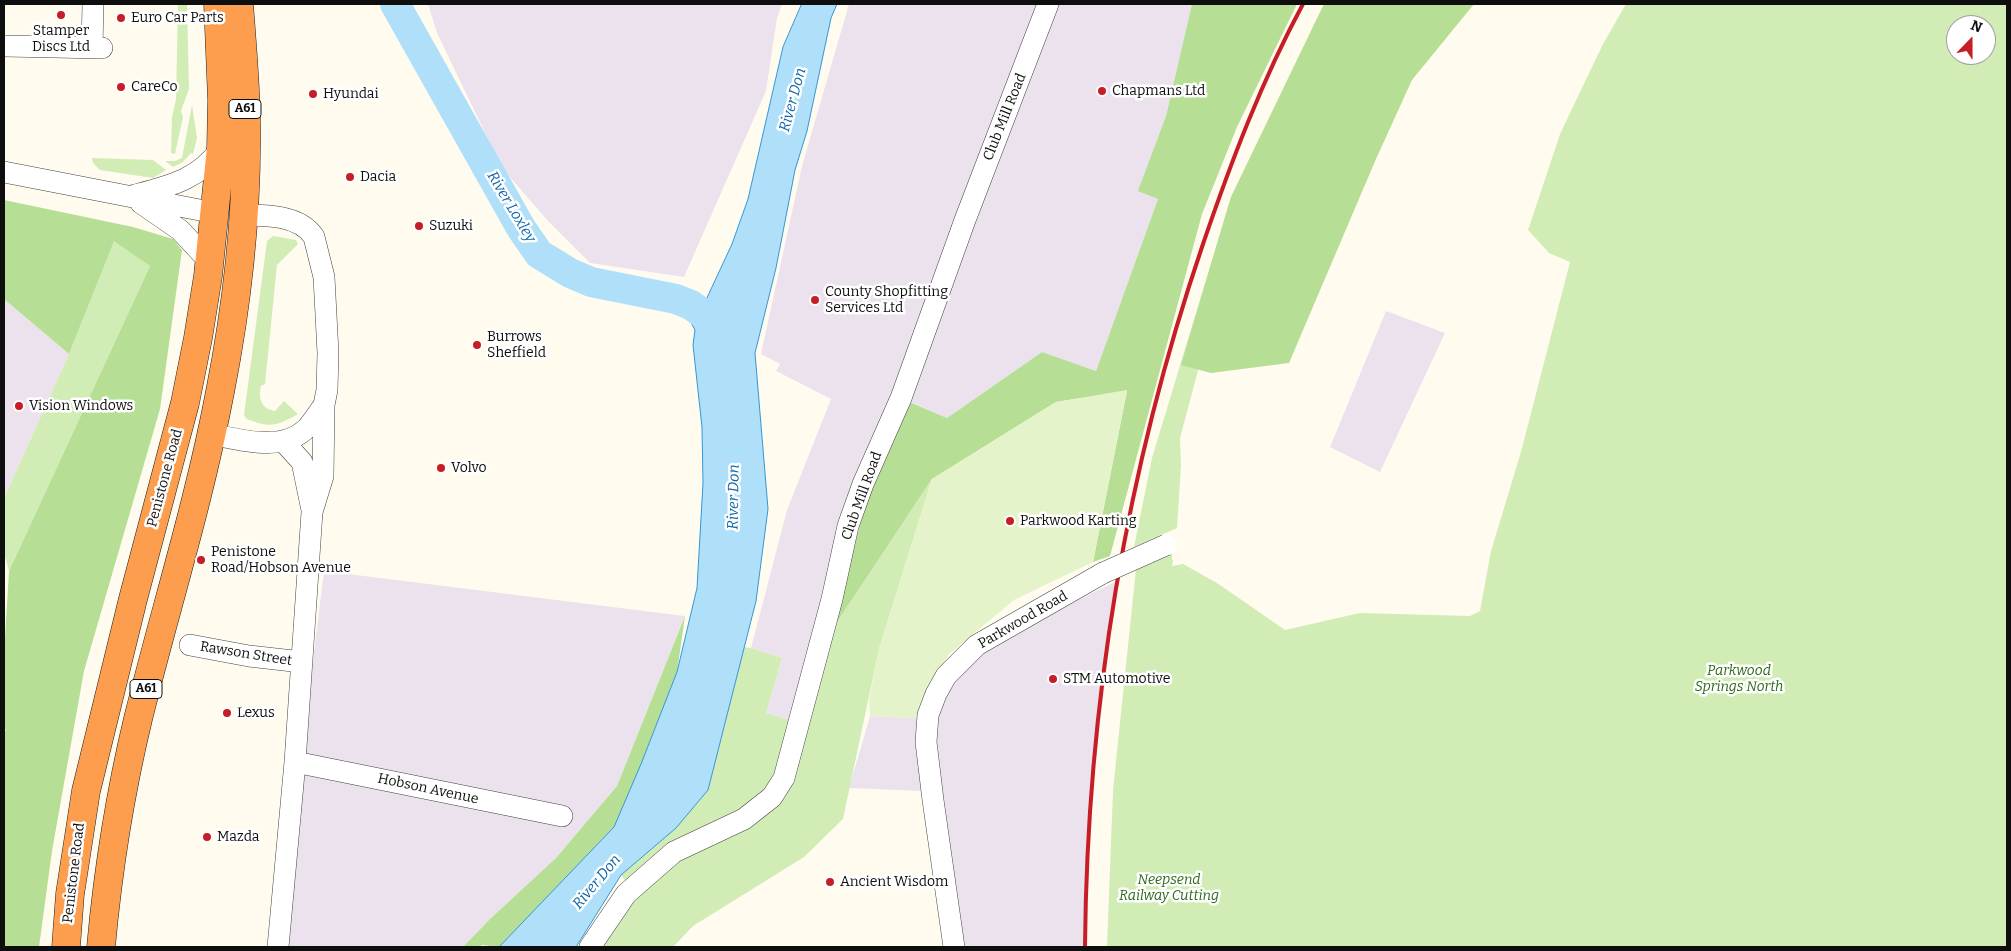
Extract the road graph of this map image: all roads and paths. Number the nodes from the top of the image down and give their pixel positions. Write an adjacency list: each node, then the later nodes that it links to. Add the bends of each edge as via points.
1 (93, 4): 5 (street, via 97,48)
2 (218, 4): 6 (highway, Penistone Road / A61)
3 (239, 4): 10 (highway, A61)
4 (1048, 4): 25 (street, Club Mill Road, via 901,398 848,526 784,778 772,797 744,818 666,858 626,894)
5 (4, 46)
6 (221, 148): 8 (street, via 201,171 168,187); 9 (highway, Penistone Road / A61)
7 (4, 172): 8 (street)
8 (130, 196): 9 (street); 11 (street, via 180,230)
9 (215, 213): 10 (highway); 11 (highway, Penistone Road / A61)
10 (255, 215): 13 (street, via 280,217 297,224 314,237 324,277 328,317); 14 (highway, A61, via 238,278)
11 (209, 261): 12 (highway, Penistone Road / A61)
12 (186, 403): 14 (highway); 22 (highway, Penistone Road / A61, via 86,791 70,894)
13 (324, 405): 15 (street, via 308,427); 16 (street, via 324,476)
14 (211, 434): 15 (street, via 258,442); 23 (highway, A61, via 129,761 110,862)
15 (283, 441): 16 (street, via 302,462)
16 (312, 512): 19 (street)
17 (1166, 545): 26 (street, Parkwood Road, bridge, via 1103,573 977,645 946,676 936,694 928,714 926,742)
18 (190, 645): 19 (street, Rawson Street)
19 (302, 662): 20 (street)
20 (295, 762): 21 (street, Hobson Avenue); 24 (street)
21 (562, 816)
22 (66, 947)
23 (102, 947)
24 (278, 947)
25 (590, 947)
26 (954, 947)

